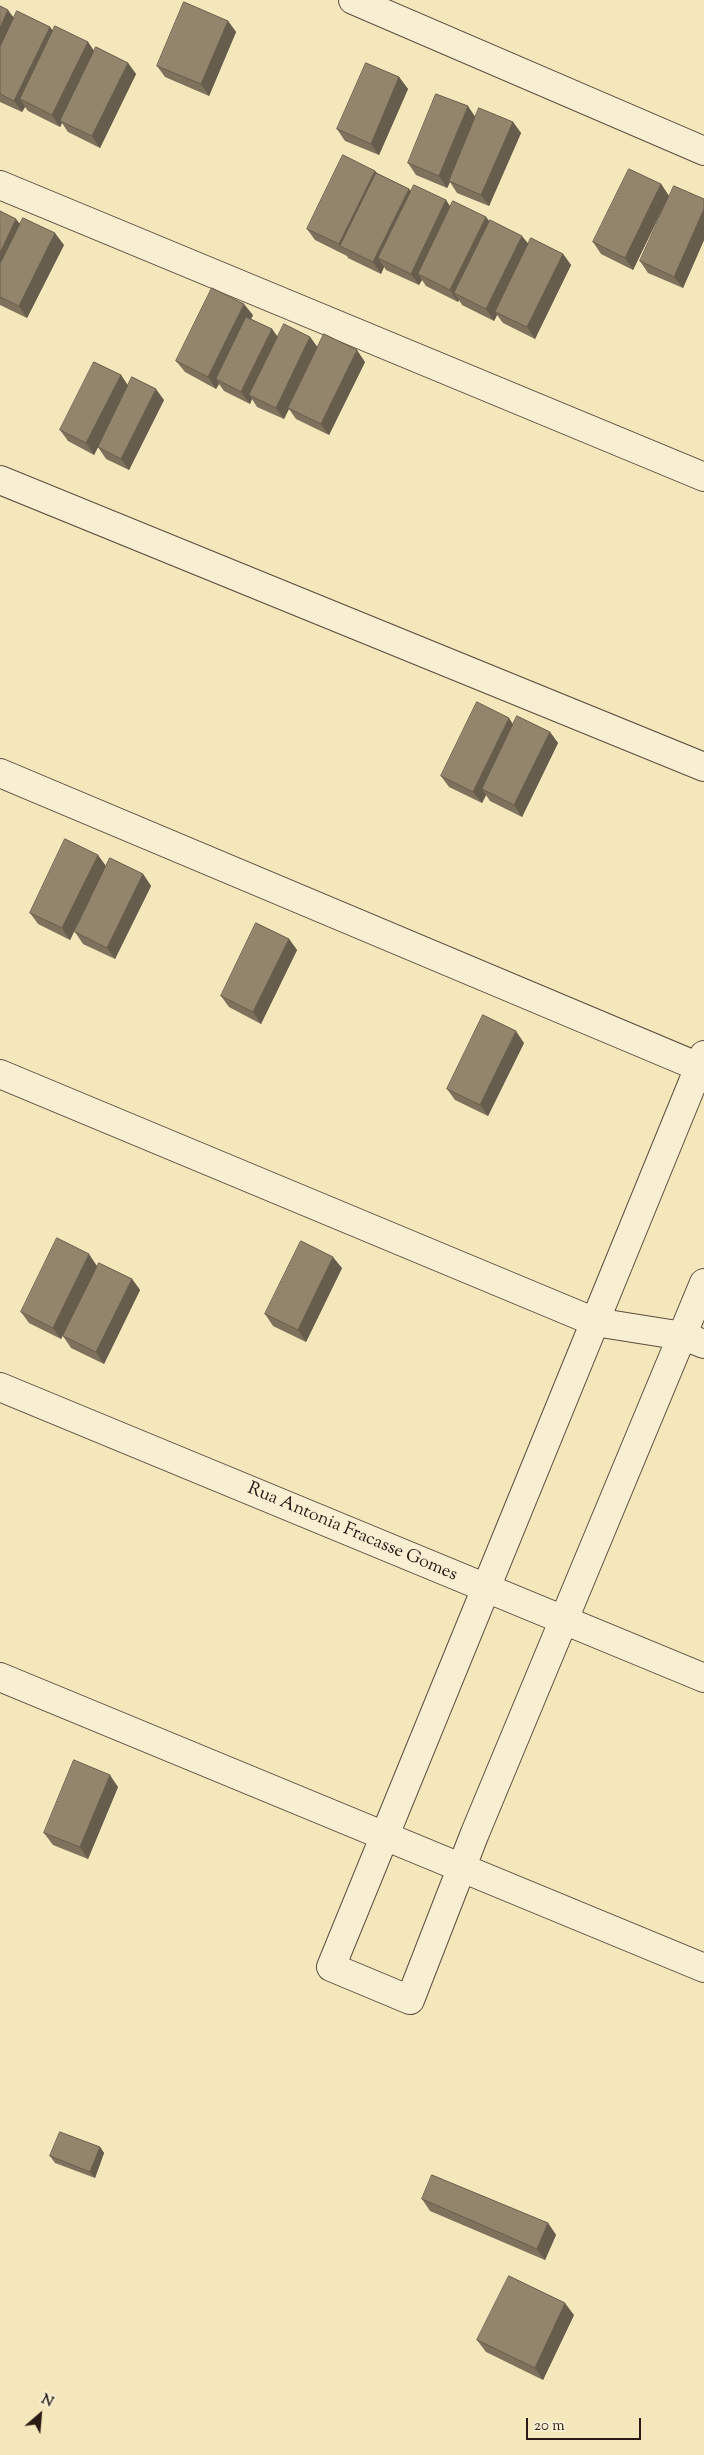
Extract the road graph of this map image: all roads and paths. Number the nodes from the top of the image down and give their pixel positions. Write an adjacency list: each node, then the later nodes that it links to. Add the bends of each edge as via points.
1 (353, 0): 2 (street)
2 (704, 151)
3 (0, 185): 4 (street)
4 (704, 477)
5 (0, 480): 6 (street)
6 (704, 767)
7 (0, 773): 8 (street)
8 (701, 1061): 11 (street)
9 (0, 1074): 11 (street)
10 (704, 1283): 12 (street)
11 (595, 1322): 12 (street); 14 (street)
12 (693, 1340): 15 (street)
13 (0, 1387): 14 (street, Rua Antonia Fracasse Gomes)
14 (485, 1589): 15 (street, Rua Antonia Fracasse Gomes); 18 (street)
15 (563, 1621): 17 (street, Rua Antonia Fracasse Gomes); 19 (street)
16 (0, 1677): 18 (street)
17 (704, 1678)
18 (384, 1837): 19 (street); 19 (street, via 331,1967 410,2000)
19 (461, 1869): 20 (street)
20 (704, 1968)

